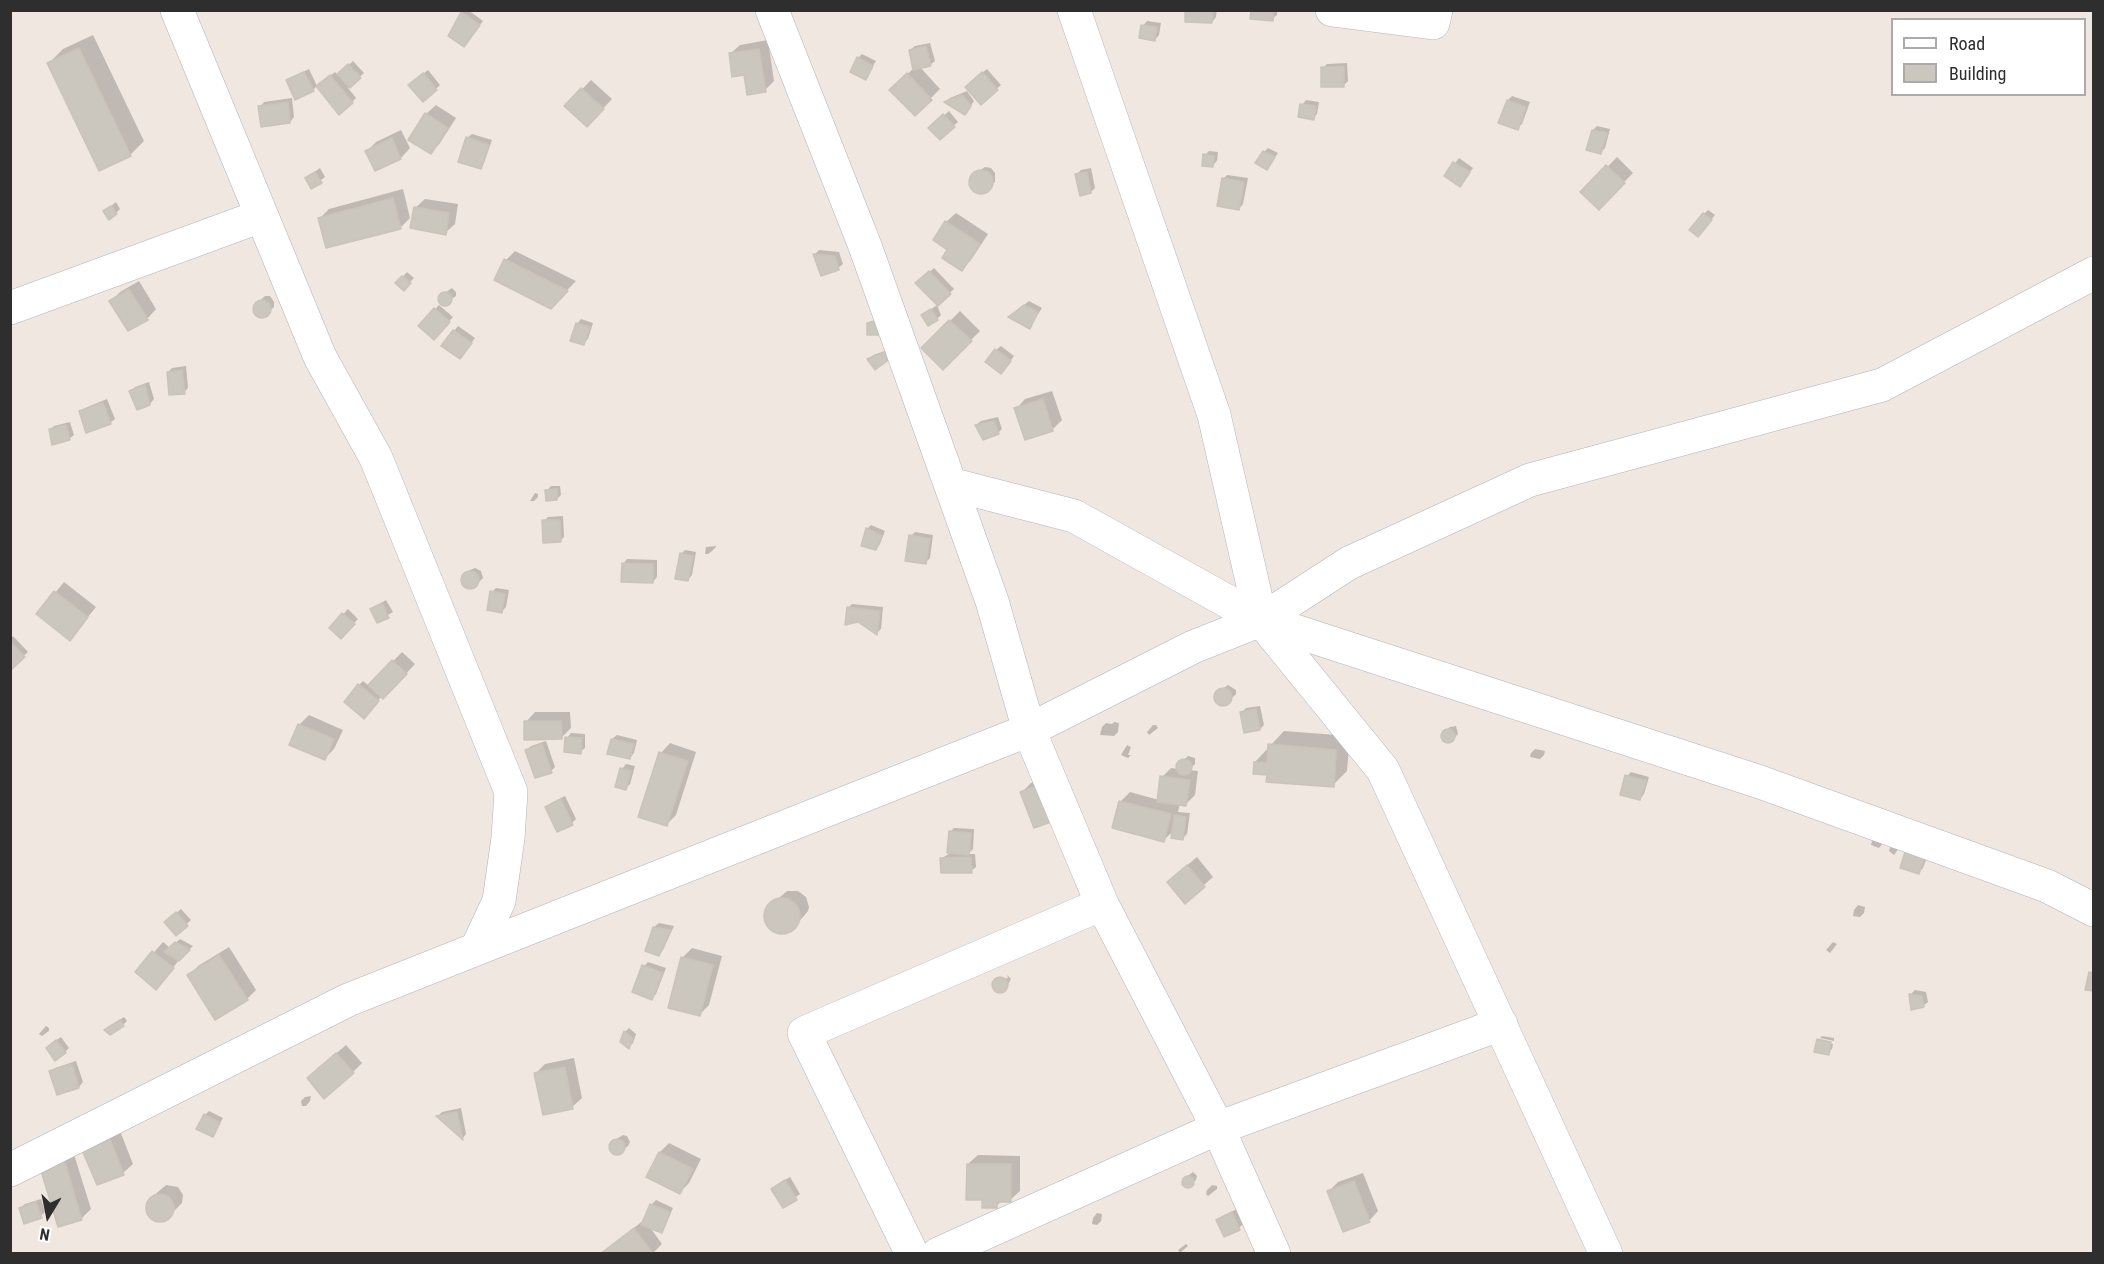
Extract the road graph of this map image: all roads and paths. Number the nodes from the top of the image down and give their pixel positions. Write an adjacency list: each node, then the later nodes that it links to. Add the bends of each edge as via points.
1 (177, 10): 6 (street)
2 (772, 10): 9 (street, via 865,246)
3 (1074, 10): 10 (street, via 1214,415)
4 (1332, 10): 5 (street, via 1433,23)
5 (1436, 10)
6 (261, 216): 8 (street); 14 (street, via 320,357 376,458 511,792 499,901)
7 (2094, 273): 10 (street, via 1882,385 1530,480 1349,563)
8 (10, 308)
9 (950, 484): 10 (street, via 1074,516); 11 (street, via 992,601)
10 (1261, 620): 11 (street, via 1193,646); 13 (street, via 1760,782 2047,886); 15 (street, via 1383,770)
11 (1029, 730): 12 (street); 14 (street)
12 (1102, 904): 16 (street); 18 (street, via 804,1033)
13 (2094, 910)
14 (477, 948): 17 (street, via 348,1000)
15 (1501, 1024): 16 (street); 21 (street)
16 (1218, 1128): 19 (street); 20 (street)
17 (10, 1170)
18 (912, 1254)
19 (938, 1254)
20 (1274, 1254)
21 (1606, 1254)

